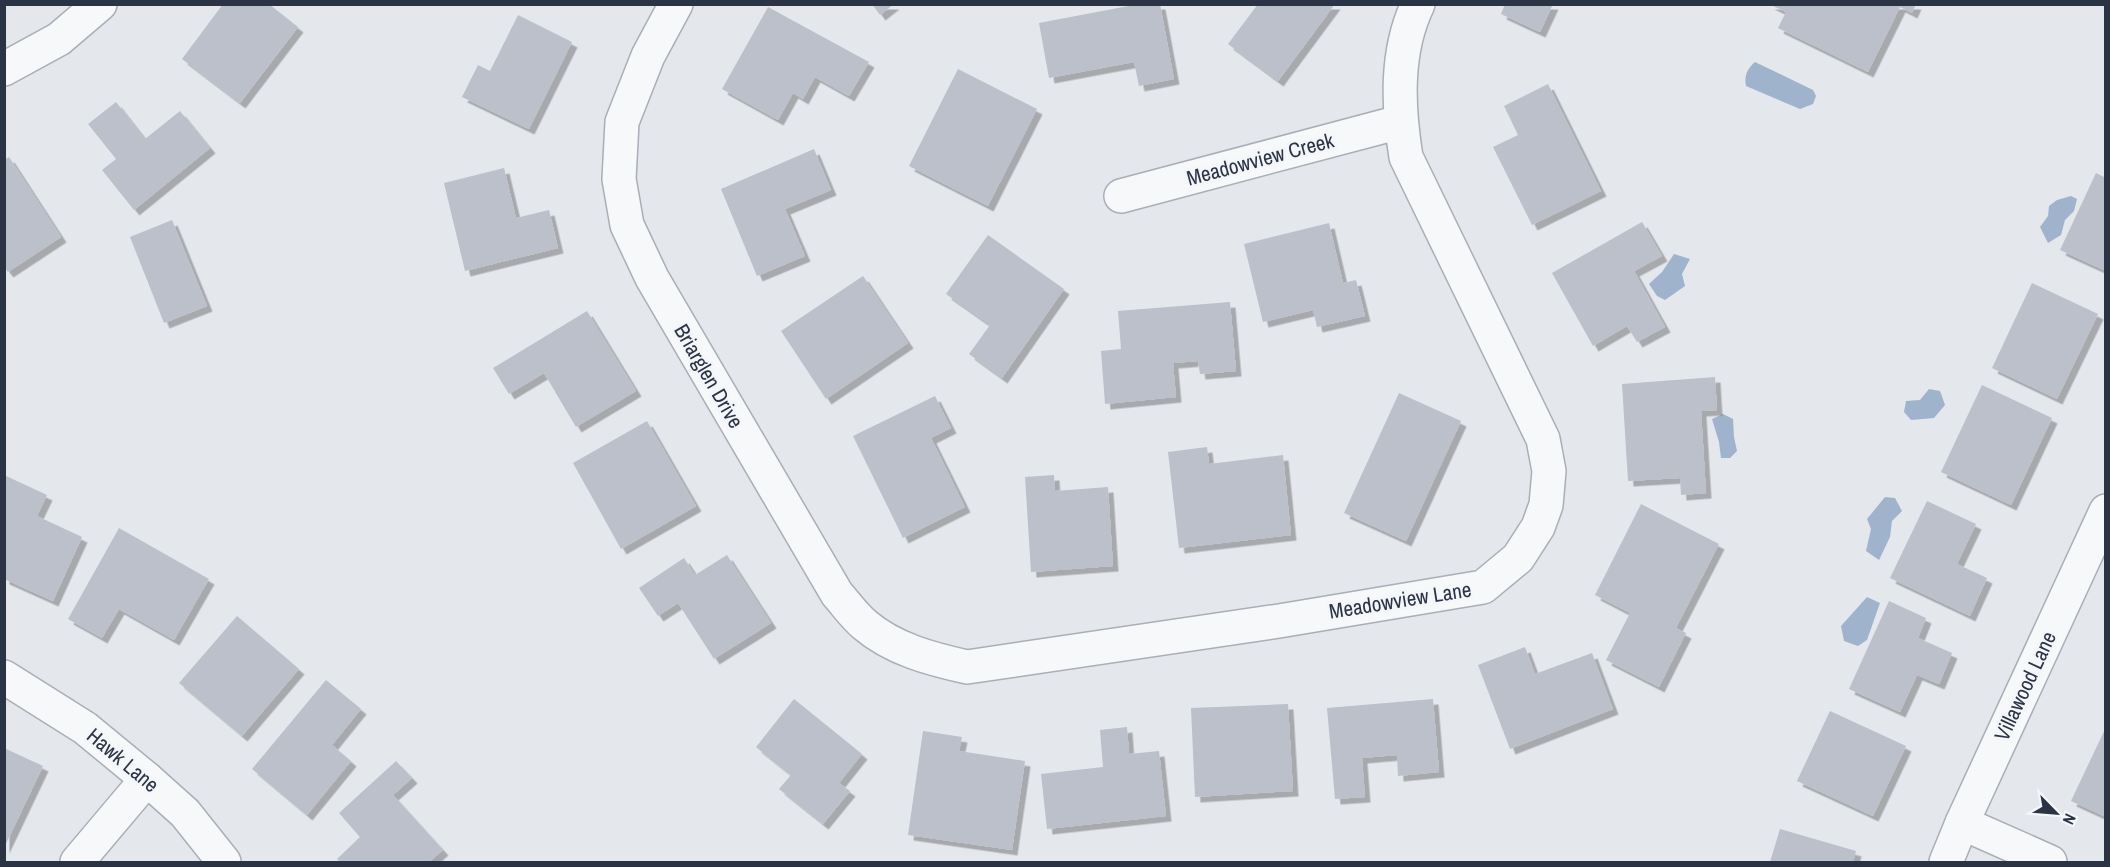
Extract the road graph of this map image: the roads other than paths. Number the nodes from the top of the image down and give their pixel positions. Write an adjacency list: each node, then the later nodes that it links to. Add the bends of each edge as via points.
1 (100, 4): 4 (street, via 59,39)
2 (676, 4): 8 (street, Briarglen Drive, via 648,56 622,122 619,179 627,225 652,278 837,594 864,625 889,642 933,660)
3 (1418, 4): 5 (street, Meadowview Lane, via 1401,59)
4 (4, 69)
5 (1400, 122): 6 (street, Meadowview Creek); 8 (street, Meadowview Lane, via 1406,157 1543,439 1549,471 1546,505 1538,527 1518,558 1483,587)
6 (1121, 196)
7 (2106, 510): 11 (street, Villawood Lane)
8 (967, 667)
9 (4, 677): 10 (street, Hawk Lane, via 85,728)
10 (147, 779): 12 (street); 13 (street, Hawk Lane, via 185,813)
11 (1962, 823): 14 (street, Villawood Lane); 15 (street)
12 (76, 862)
13 (224, 862)
14 (1946, 862)
15 (2050, 862)

